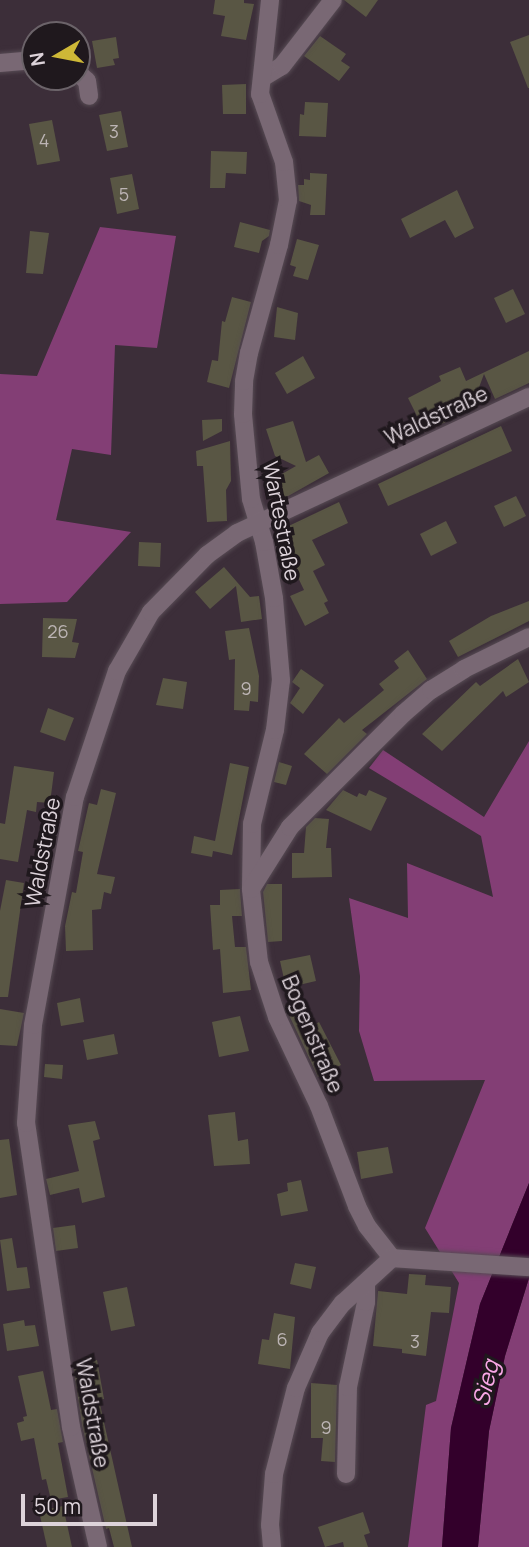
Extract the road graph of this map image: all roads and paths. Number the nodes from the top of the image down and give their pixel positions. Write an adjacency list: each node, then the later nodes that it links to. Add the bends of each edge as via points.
1 (270, 0): 5 (street, Wartestraße)
2 (333, 0): 5 (street, via 282,66)
3 (21, 61): 4 (street)
4 (0, 63)
5 (262, 78): 9 (street, Wartestraße, via 260,94 284,162 288,200 244,381 246,451)
6 (88, 91): 7 (street)
7 (89, 96)
8 (529, 397): 9 (street, Waldstraße)
9 (258, 523): 11 (street, Wartestraße, via 274,598 281,680 275,730 252,824); 16 (street, Waldstraße, via 206,555 178,583 151,612 117,671 75,797 33,1025 27,1076 28,1136 71,1427)
10 (529, 637): 11 (street, via 431,690 403,714 290,827)
11 (251, 889): 12 (street, Bogenstraße, via 259,962 277,1017 319,1106 357,1206)
12 (392, 1258): 13 (street); 14 (street)
13 (529, 1267)
14 (366, 1284): 15 (street, via 348,1387); 17 (street, via 343,1303 320,1334 296,1388 274,1474)
15 (346, 1474)
16 (98, 1547)
17 (272, 1547)

